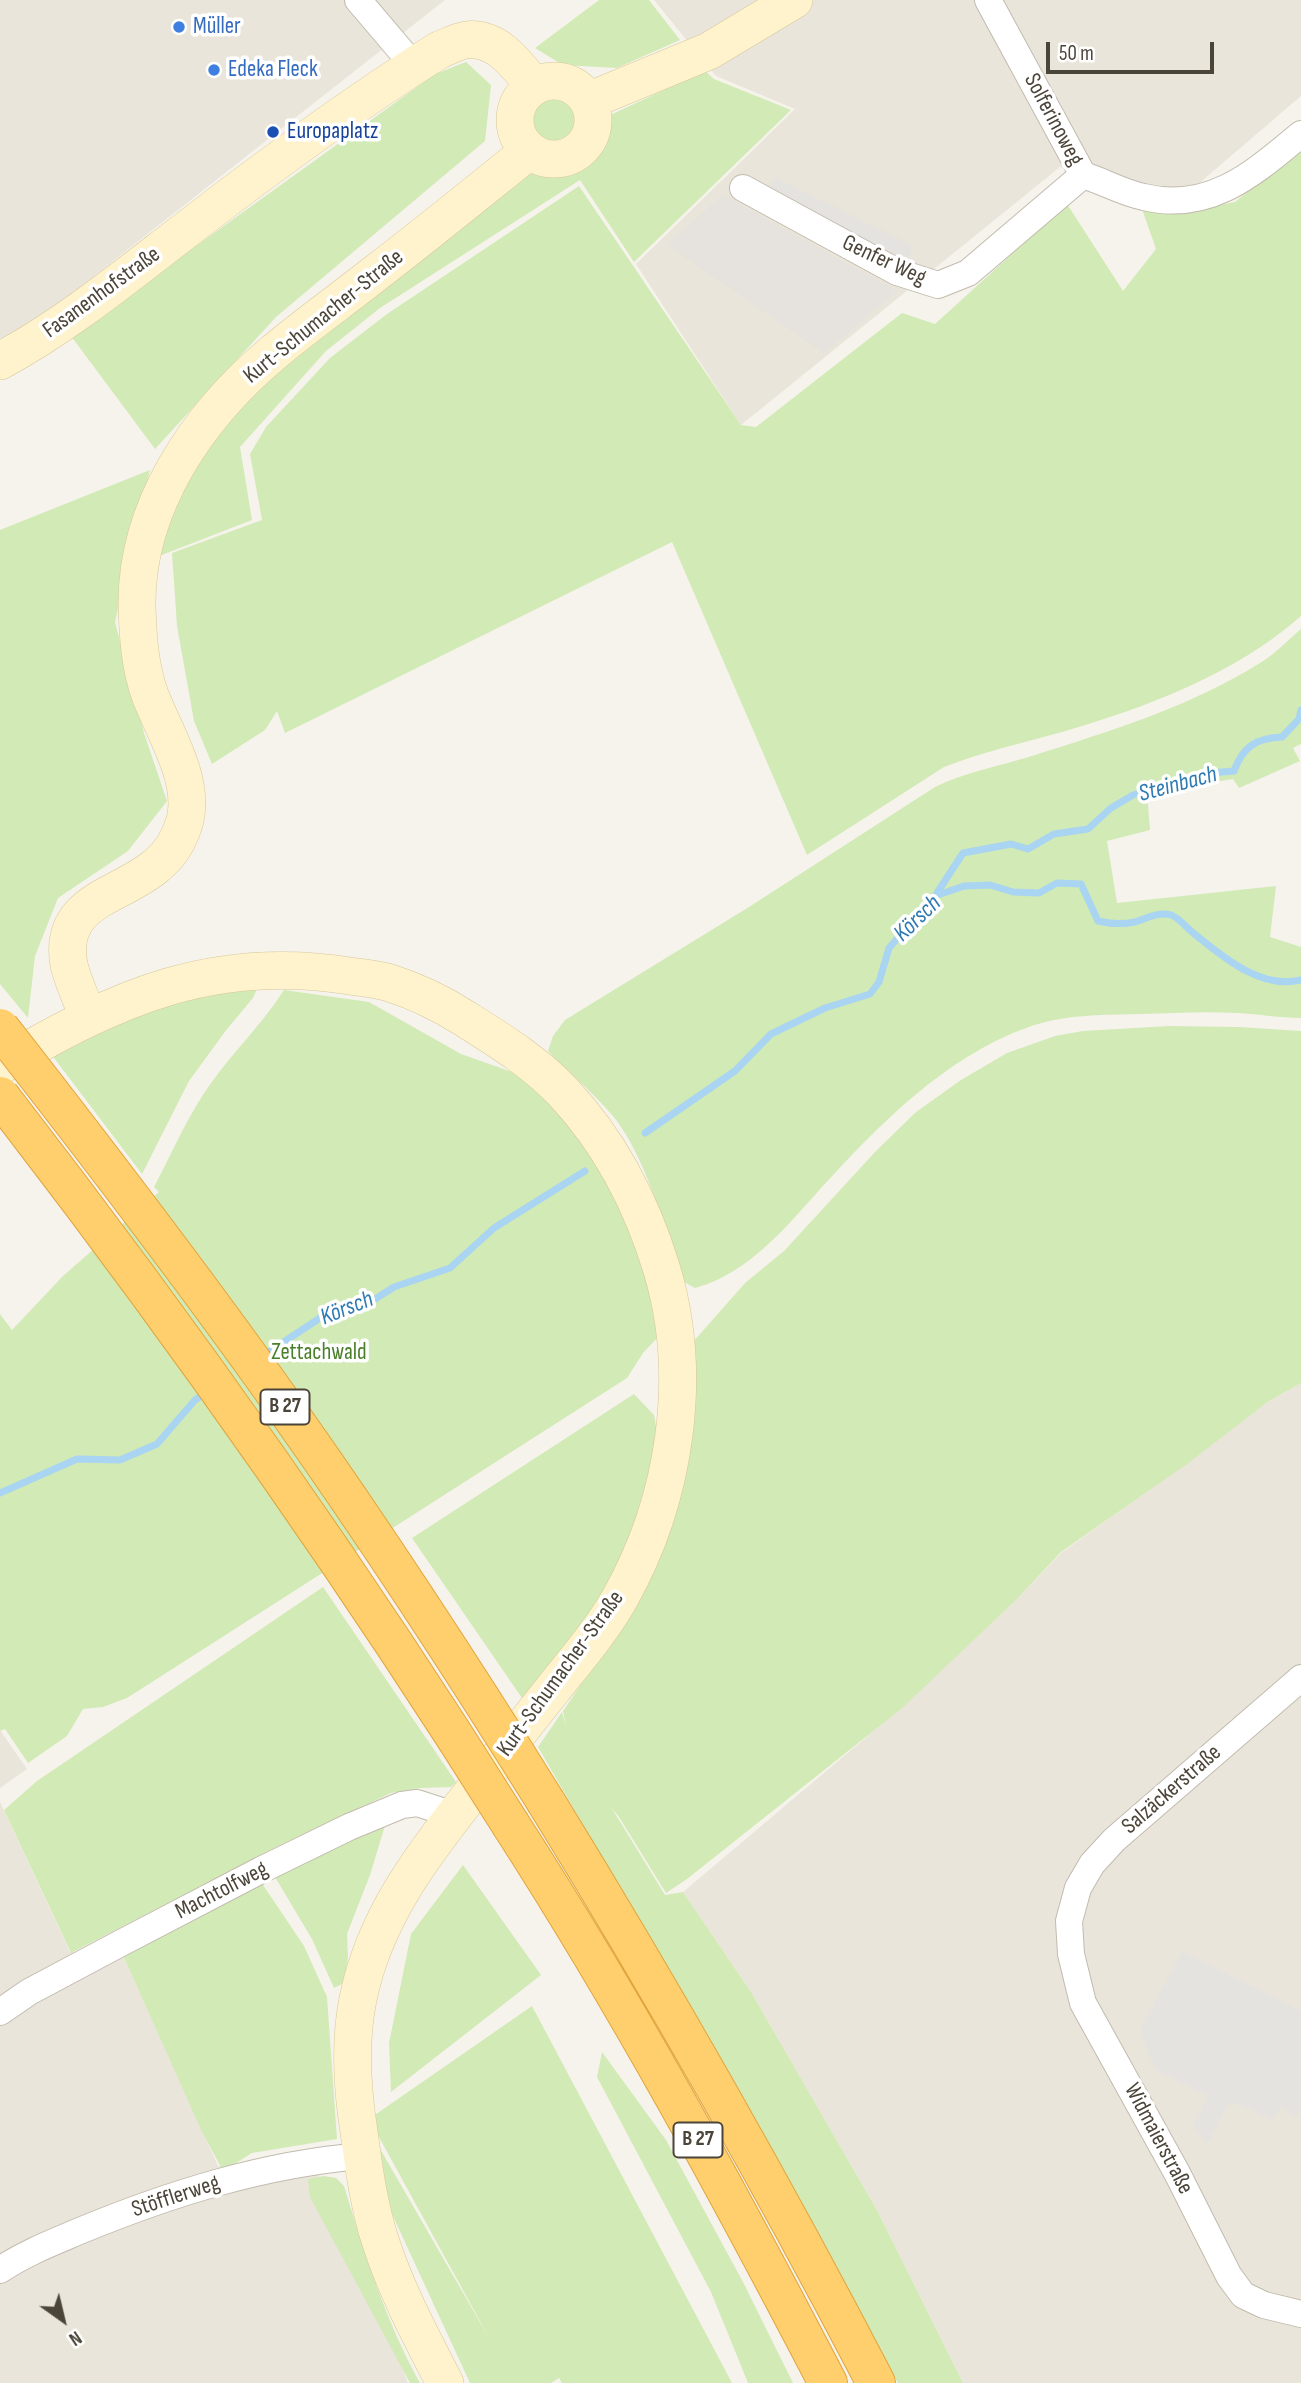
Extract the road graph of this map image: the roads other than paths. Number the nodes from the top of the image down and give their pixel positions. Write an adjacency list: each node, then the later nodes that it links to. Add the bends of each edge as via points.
1 (359, 0): 4 (street)
2 (794, 0): 6 (street, via 709,51)
3 (988, 0): 9 (street, Solferinoweg)
4 (414, 66): 5 (street, via 466,40 493,44); 11 (street, Fasanenhofstraße, via 286,154 78,312)
5 (534, 86): 6 (street, via 564,82); 8 (street, via 520,99 514,117 517,136)
6 (588, 101): 8 (street, via 593,118 590,136 579,150 563,159 545,159)
7 (1301, 134): 9 (street, Solferinoweg, via 1237,183 1216,194 1184,201 1143,197)
8 (529, 151): 12 (street, Kurt-Schumacher-Straße, via 271,354 209,417 171,474 147,529 136,588 138,645 149,693 178,760 186,814 171,852 76,919 70,932 69,965)
9 (1083, 175): 10 (street, Genfer Weg, via 968,273 938,285 897,272)
10 (743, 188)
11 (0, 361)
12 (88, 1017): 14 (street); 17 (street, Kurt-Schumacher-Straße, via 174,984 220,973 266,969 324,972 389,982 448,1007 514,1050 560,1089 599,1136 647,1225 673,1309 677,1382 674,1431 652,1529 618,1601 590,1642)
13 (0, 1028): 25 (highway, B 27, bridge, via 292,1417 434,1627 637,1950 774,2190)
14 (0, 1066)
15 (0, 1096): 24 (highway, B 27, bridge, via 168,1317 400,1650 611,1987 724,2184)
16 (1301, 1678): 18 (street, Salzäckerstraße, via 1114,1840 1078,1888)
17 (454, 1815): 19 (street, Machtolfweg, via 418,1803 402,1805 261,1870); 20 (street, Kurt-Schumacher-Straße, via 397,1895 364,1973 352,2040)
18 (1069, 1921): 22 (street, Widmaierstraße, via 1071,1954 1083,2003 1228,2276 1243,2295)
19 (0, 2012)
20 (362, 2156): 21 (street, Stöfflerweg, via 208,2185 98,2224); 23 (street, Kurt-Schumacher-Straße, via 382,2245)
21 (0, 2270)
22 (1301, 2314)
23 (445, 2383)
24 (828, 2383)
25 (876, 2383)

